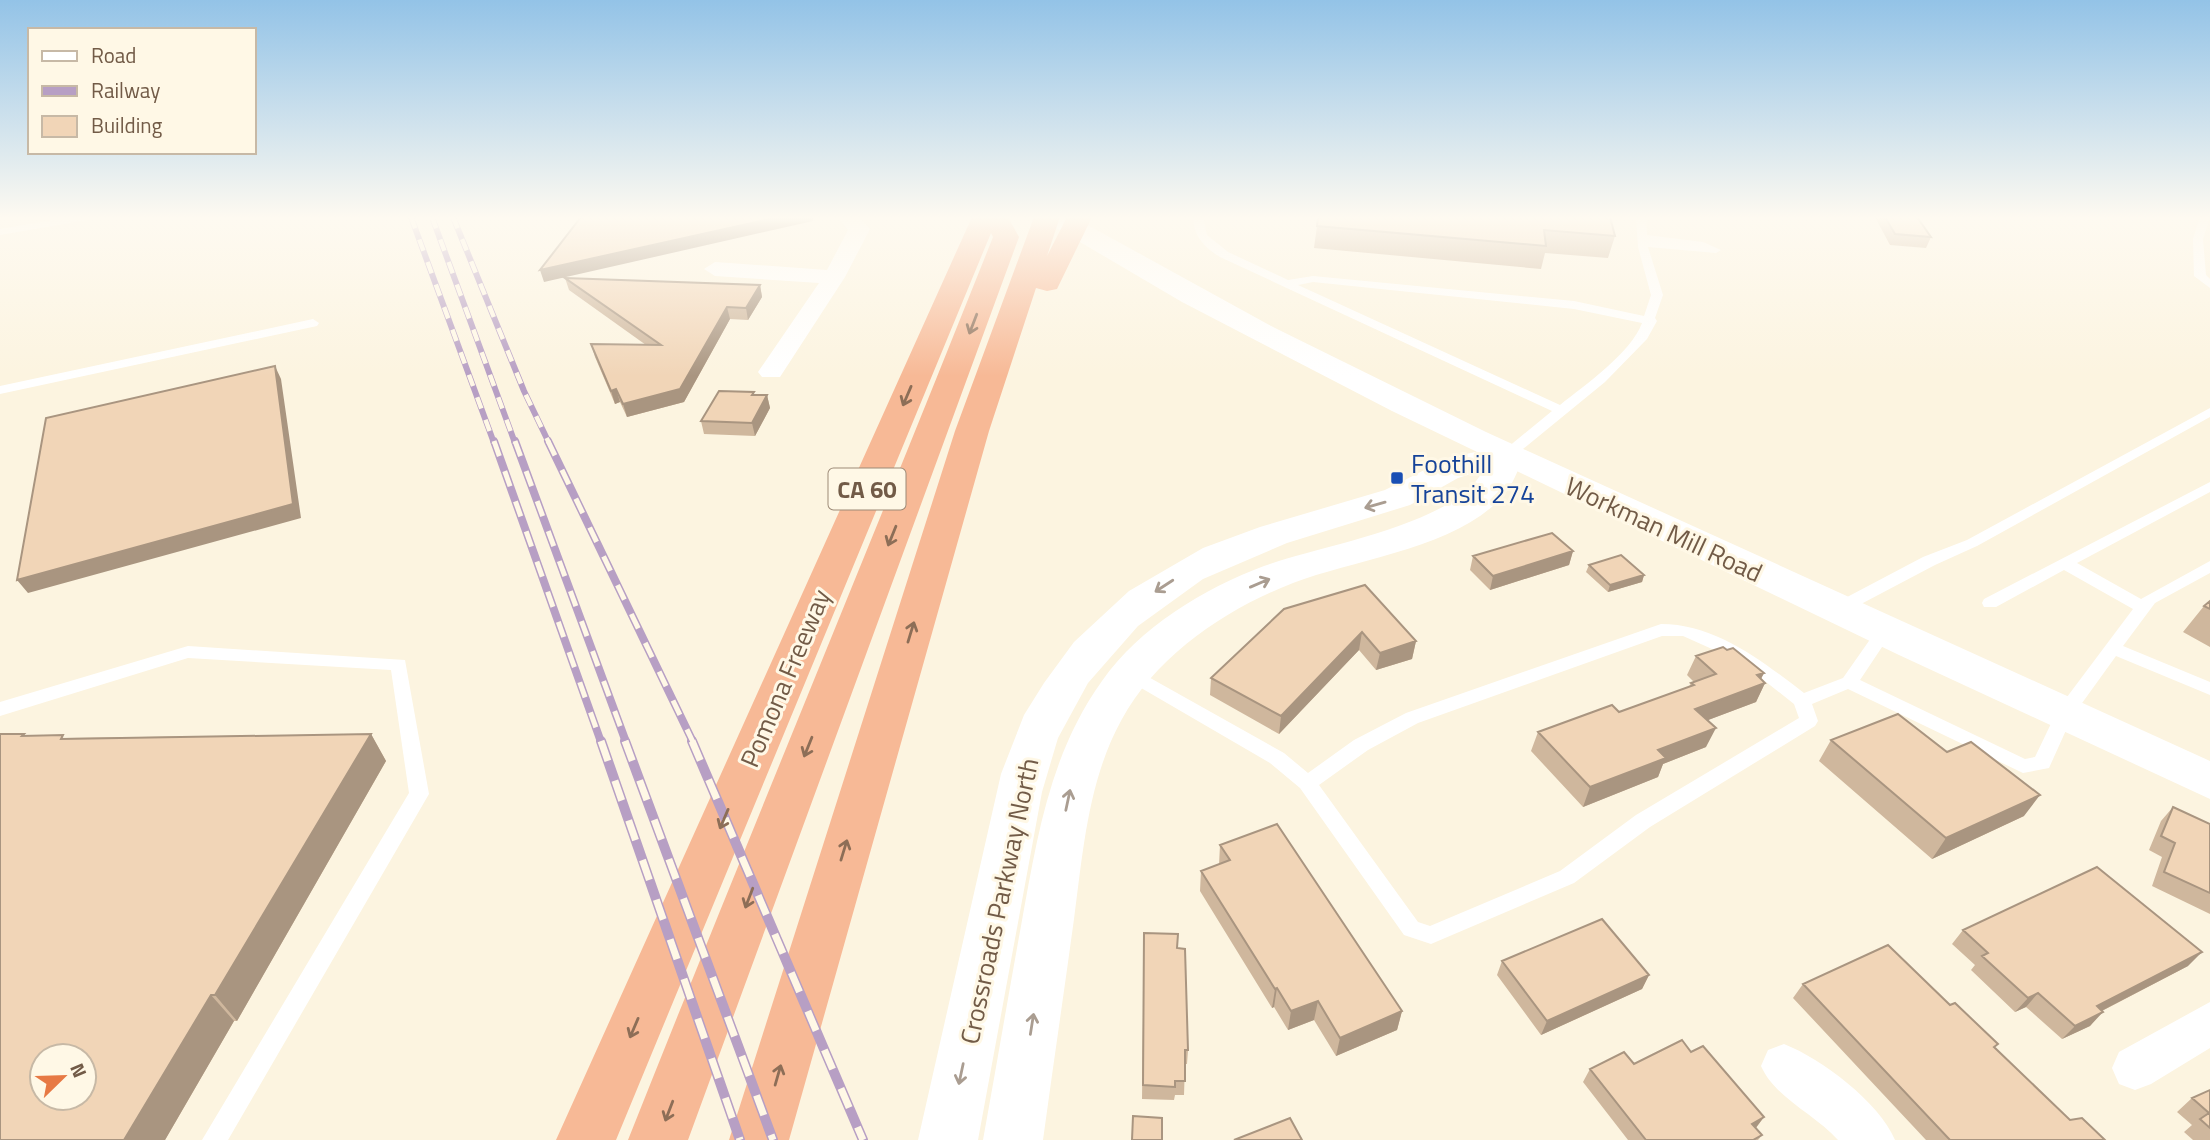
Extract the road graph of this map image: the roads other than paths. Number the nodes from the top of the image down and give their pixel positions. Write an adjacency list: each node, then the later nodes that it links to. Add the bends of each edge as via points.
1 (735, 270): 10 (street)
2 (837, 270): 10 (street)
3 (993, 270): 39 (highway, Pomona Freeway / CA 60, one-way to 39, via 751,756)
4 (997, 270): 41 (highway, one-way to 41)
5 (1003, 270): 42 (highway, one-way to 5, via 972,431)
6 (1146, 270): 19 (street, Workman Mill Road, via 1282,346)
7 (1258, 270): 11 (lane)
8 (1650, 270): 13 (lane, via 1657,295)
9 (2200, 270): 12 (lane)
10 (834, 276): 15 (street)
11 (1285, 285): 13 (lane, via 1313,279 1597,308); 17 (lane)
12 (2210, 285)
13 (1651, 321): 17 (lane, via 1630,352)
14 (313, 323): 16 (lane)
15 (771, 372)
16 (0, 390)
17 (1562, 411): 19 (lane)
18 (2210, 412): 25 (lane, via 1972,543)
19 (1507, 455): 25 (street, Workman Mill Road); 28 (street, Crossroads Parkway North, one-way to 19, via 1197,616 1237,592 1318,561 1427,528 1461,512 1490,490); 43 (street, Crossroads Parkway North, one-way to 43, via 1448,470 1392,500 1256,540 1204,563 1125,615 1090,651 1063,686 1036,738 1018,800)
20 (2210, 486): 21 (lane)
21 (2064, 563): 23 (lane); 24 (lane)
22 (2210, 566): 24 (lane, via 2149,599)
23 (1990, 603)
24 (2143, 607): 27 (lane)
25 (1837, 610): 26 (street, Workman Mill Road)
26 (1884, 632): 29 (lane); 33 (street, Workman Mill Road)
27 (2113, 648): 30 (lane); 33 (lane)
28 (1130, 674): 35 (lane, via 1277,758); 44 (street, Crossroads Parkway North, one-way to 28, via 1068,792 1103,713)
29 (1849, 682): 31 (lane); 33 (lane, via 2023,766 2042,763)
30 (2210, 689)
31 (1802, 701): 35 (lane, via 1747,658 1685,630 1661,630 1412,718 1361,745); 35 (lane, via 1809,721 1643,821 1567,877 1431,935 1411,929)
32 (0, 709): 40 (lane, via 188,652 399,664 419,794)
33 (2064, 714): 34 (street, Workman Mill Road)
34 (2210, 781)
35 (1307, 783)
36 (2210, 1023): 38 (street)
37 (1784, 1066): 45 (street, via 1844,1111)
38 (2135, 1069)
39 (593, 1123)
40 (214, 1140)
41 (658, 1140)
42 (759, 1140)
43 (948, 1140)
44 (1013, 1140)
45 (1871, 1140)

